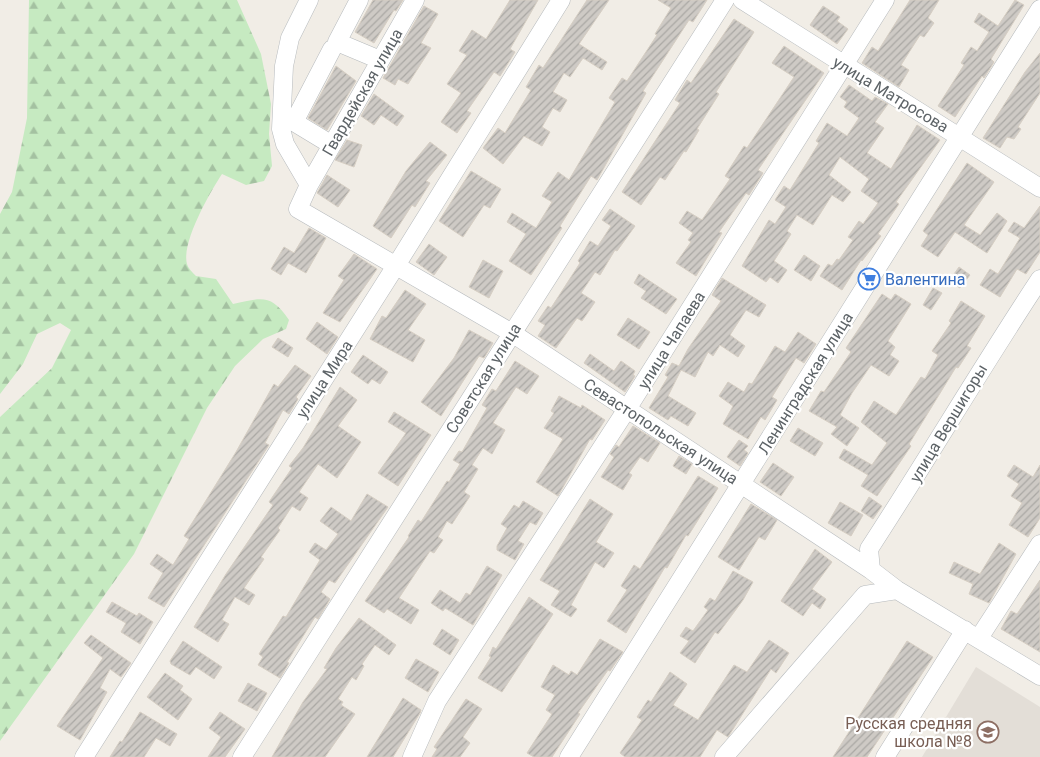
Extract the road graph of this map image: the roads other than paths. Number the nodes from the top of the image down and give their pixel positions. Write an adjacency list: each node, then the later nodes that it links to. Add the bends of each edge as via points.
1 (309, 0): 14 (street, via 290,38 284,66 280,129 285,144)
2 (359, 0): 10 (street, via 337,42)
3 (415, 0): 10 (street, Гвардейская улица)
4 (561, 0): 16 (street, улица Мира)
5 (724, 0): 18 (street, Советская улица)
6 (742, 0): 11 (street, улица Матросова)
7 (885, 0): 11 (street, улица Чапаева)
8 (1040, 9): 12 (street, Ленинградская улица)
9 (332, 49): 13 (street, via 294,122)
10 (380, 60): 13 (street, Гвардейская улица)
11 (843, 66): 12 (street, улица Матросова); 19 (street, улица Чапаева)
12 (959, 136): 15 (street, улица Матросова); 20 (street, Ленинградская улица)
13 (332, 145): 14 (street, Гвардейская улица)
14 (309, 184): 16 (street, Севастопольская улица, via 298,209)
15 (1040, 188)
16 (397, 264): 18 (street, Севастопольская улица); 27 (street, улица Мира)
17 (1040, 280): 22 (street, улица Вершигоры, via 869,548)
18 (512, 333): 19 (street, Севастопольская улица); 28 (street, Советская улица)
19 (627, 408): 20 (street, Севастопольская улица); 29 (street, улица Чапаева, via 437,701)
20 (741, 484): 22 (street, Севастопольская улица); 30 (street, Ленинградская улица)
21 (1040, 544): 25 (street)
22 (871, 570): 23 (street, Севастопольская улица); 24 (street, улица Вершигоры)
23 (897, 590): 24 (street); 25 (street, Севастопольская улица)
24 (865, 595): 31 (street)
25 (972, 634): 26 (street, Севастопольская улица); 32 (street)
26 (1040, 676)
27 (84, 757)
28 (242, 757)
29 (412, 757)
30 (569, 757)
31 (724, 757)
32 (885, 757)

